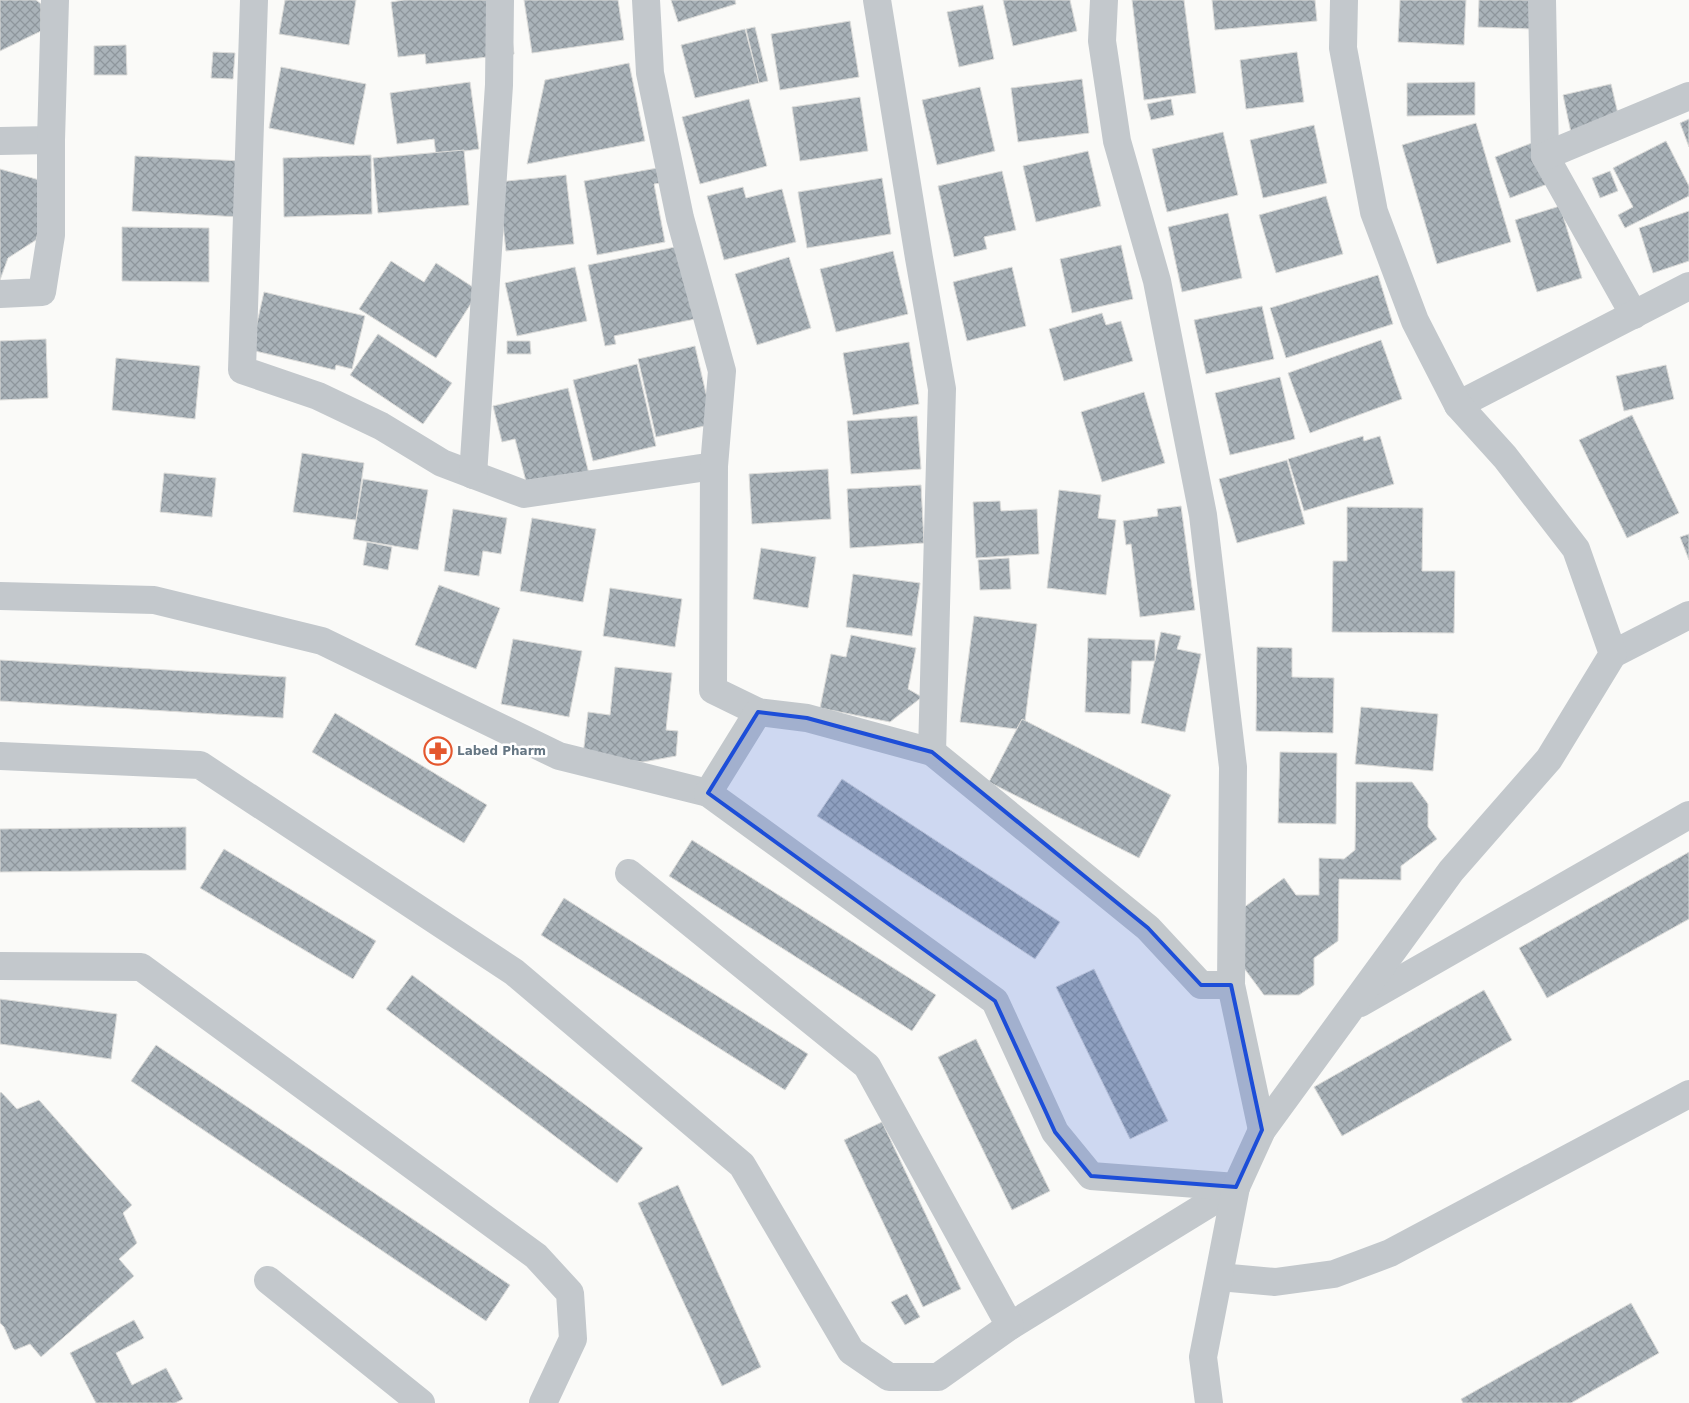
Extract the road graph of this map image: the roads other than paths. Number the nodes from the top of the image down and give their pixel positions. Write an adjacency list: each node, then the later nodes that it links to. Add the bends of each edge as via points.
1 (55, 0): 11 (street)
2 (254, 0): 18 (street, via 242,370 318,396 381,426 442,463)
3 (500, 0): 18 (street, via 499,85)
4 (646, 0): 17 (street, via 650,73 680,218 722,371)
5 (877, 0): 23 (street, via 942,388)
6 (1104, 0): 29 (street, via 1102,41 1117,141 1157,281 1203,514 1233,767)
7 (1344, 0): 16 (street, via 1343,48 1374,212 1415,321)
8 (1542, 0): 12 (street)
9 (1689, 96): 12 (street)
10 (0, 140): 11 (street)
11 (51, 140): 14 (street, via 51,235 42,292)
12 (1544, 156): 15 (street)
13 (1689, 286): 15 (street)
14 (0, 294)
15 (1634, 315): 16 (street)
16 (1458, 405): 21 (street, via 1505,457 1576,549)
17 (714, 466): 18 (street, via 524,494); 22 (street, via 713,690)
18 (473, 475)
19 (0, 596): 25 (street, via 154,600 322,641 559,756)
20 (1689, 615): 21 (street)
21 (1613, 654): 30 (street, via 1549,759 1451,871)
22 (758, 712): 23 (street, via 807,718); 25 (street)
23 (932, 752): 29 (street, via 1148,928 1201,985)
24 (0, 756): 36 (street, via 200,765 514,972 742,1166 851,1351 889,1377 938,1377)
25 (708, 793): 33 (street, via 995,1001 1055,1132 1091,1176)
26 (1689, 815): 30 (street)
27 (629, 873): 36 (street, via 867,1066)
28 (0, 966): 38 (street, via 141,967 536,1256 570,1293 573,1339)
29 (1231, 985): 32 (street)
30 (1352, 1007): 32 (street)
31 (1689, 1094): 34 (street, via 1390,1253 1334,1274 1275,1282)
32 (1262, 1130): 33 (street)
33 (1236, 1188): 34 (street); 36 (street)
34 (1219, 1278): 39 (street, via 1203,1357)
35 (268, 1280): 37 (street)
36 (1010, 1326)
37 (421, 1403)
38 (543, 1403)
39 (1209, 1403)

